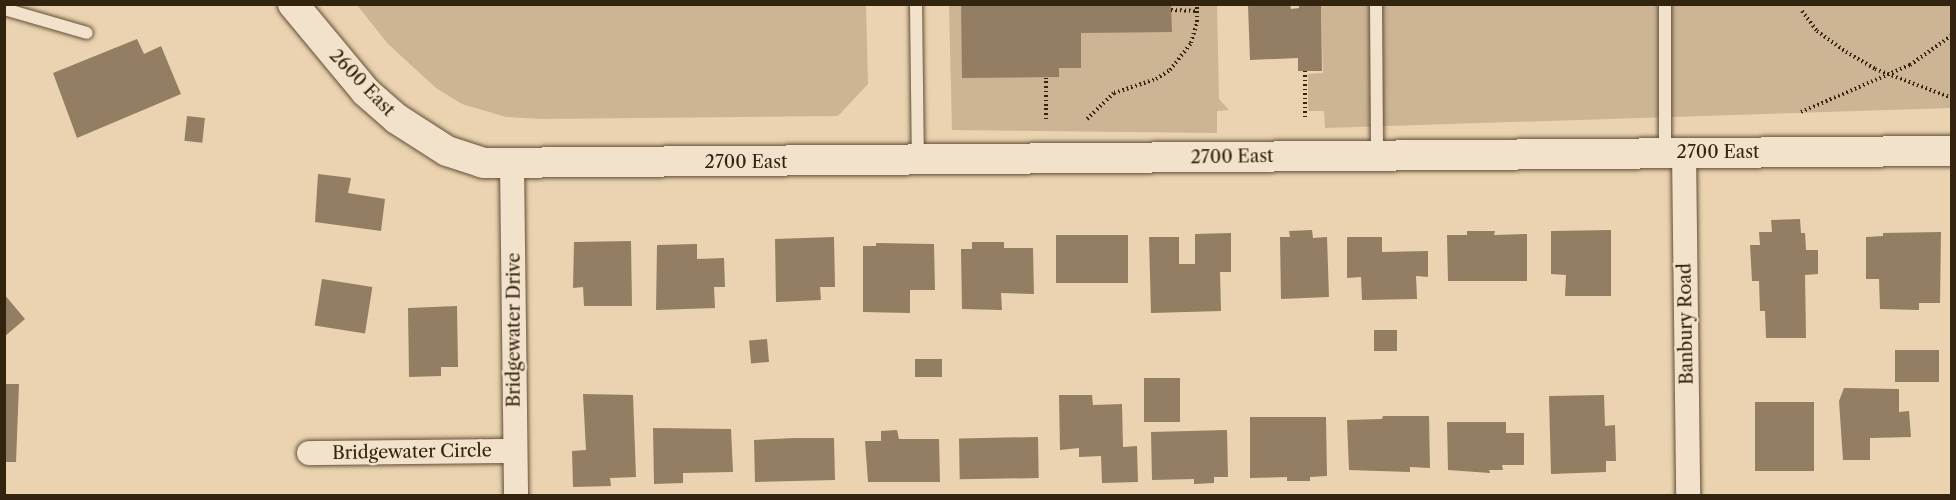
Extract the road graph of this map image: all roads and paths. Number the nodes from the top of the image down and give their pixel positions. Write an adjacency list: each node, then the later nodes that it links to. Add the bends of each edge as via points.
1 (293, 4): 24 (street, 2600 East, via 366,92 397,119 467,159)
2 (916, 4): 23 (lane)
3 (1197, 4): 8 (path)
4 (1376, 4): 22 (lane)
5 (1665, 4): 21 (lane)
6 (4, 9): 10 (lane)
7 (1171, 10): 8 (path)
8 (1197, 11): 19 (path, via 1191,43 1170,70 1156,79 1114,93)
9 (1802, 11): 13 (path, via 1817,31 1846,52)
10 (87, 33)
11 (1952, 36): 13 (path)
12 (1305, 71): 17 (path)
13 (1890, 75): 15 (path); 16 (path)
14 (1046, 78): 18 (path)
15 (1952, 98)
16 (1801, 112)
17 (1305, 117)
18 (1046, 119)
19 (1087, 119)
20 (1952, 150): 21 (street, 2700 East)
21 (1675, 152): 22 (street, 2700 East); 28 (street, Banbury Road)
22 (1377, 156): 23 (street, 2700 East)
23 (918, 161): 24 (street, 2700 East)
24 (512, 164): 25 (street, Bridgewater Drive)
25 (515, 451): 26 (street, Bridgewater Circle); 27 (street, Bridgewater Drive)
26 (309, 453)
27 (516, 495)
28 (1688, 495)

